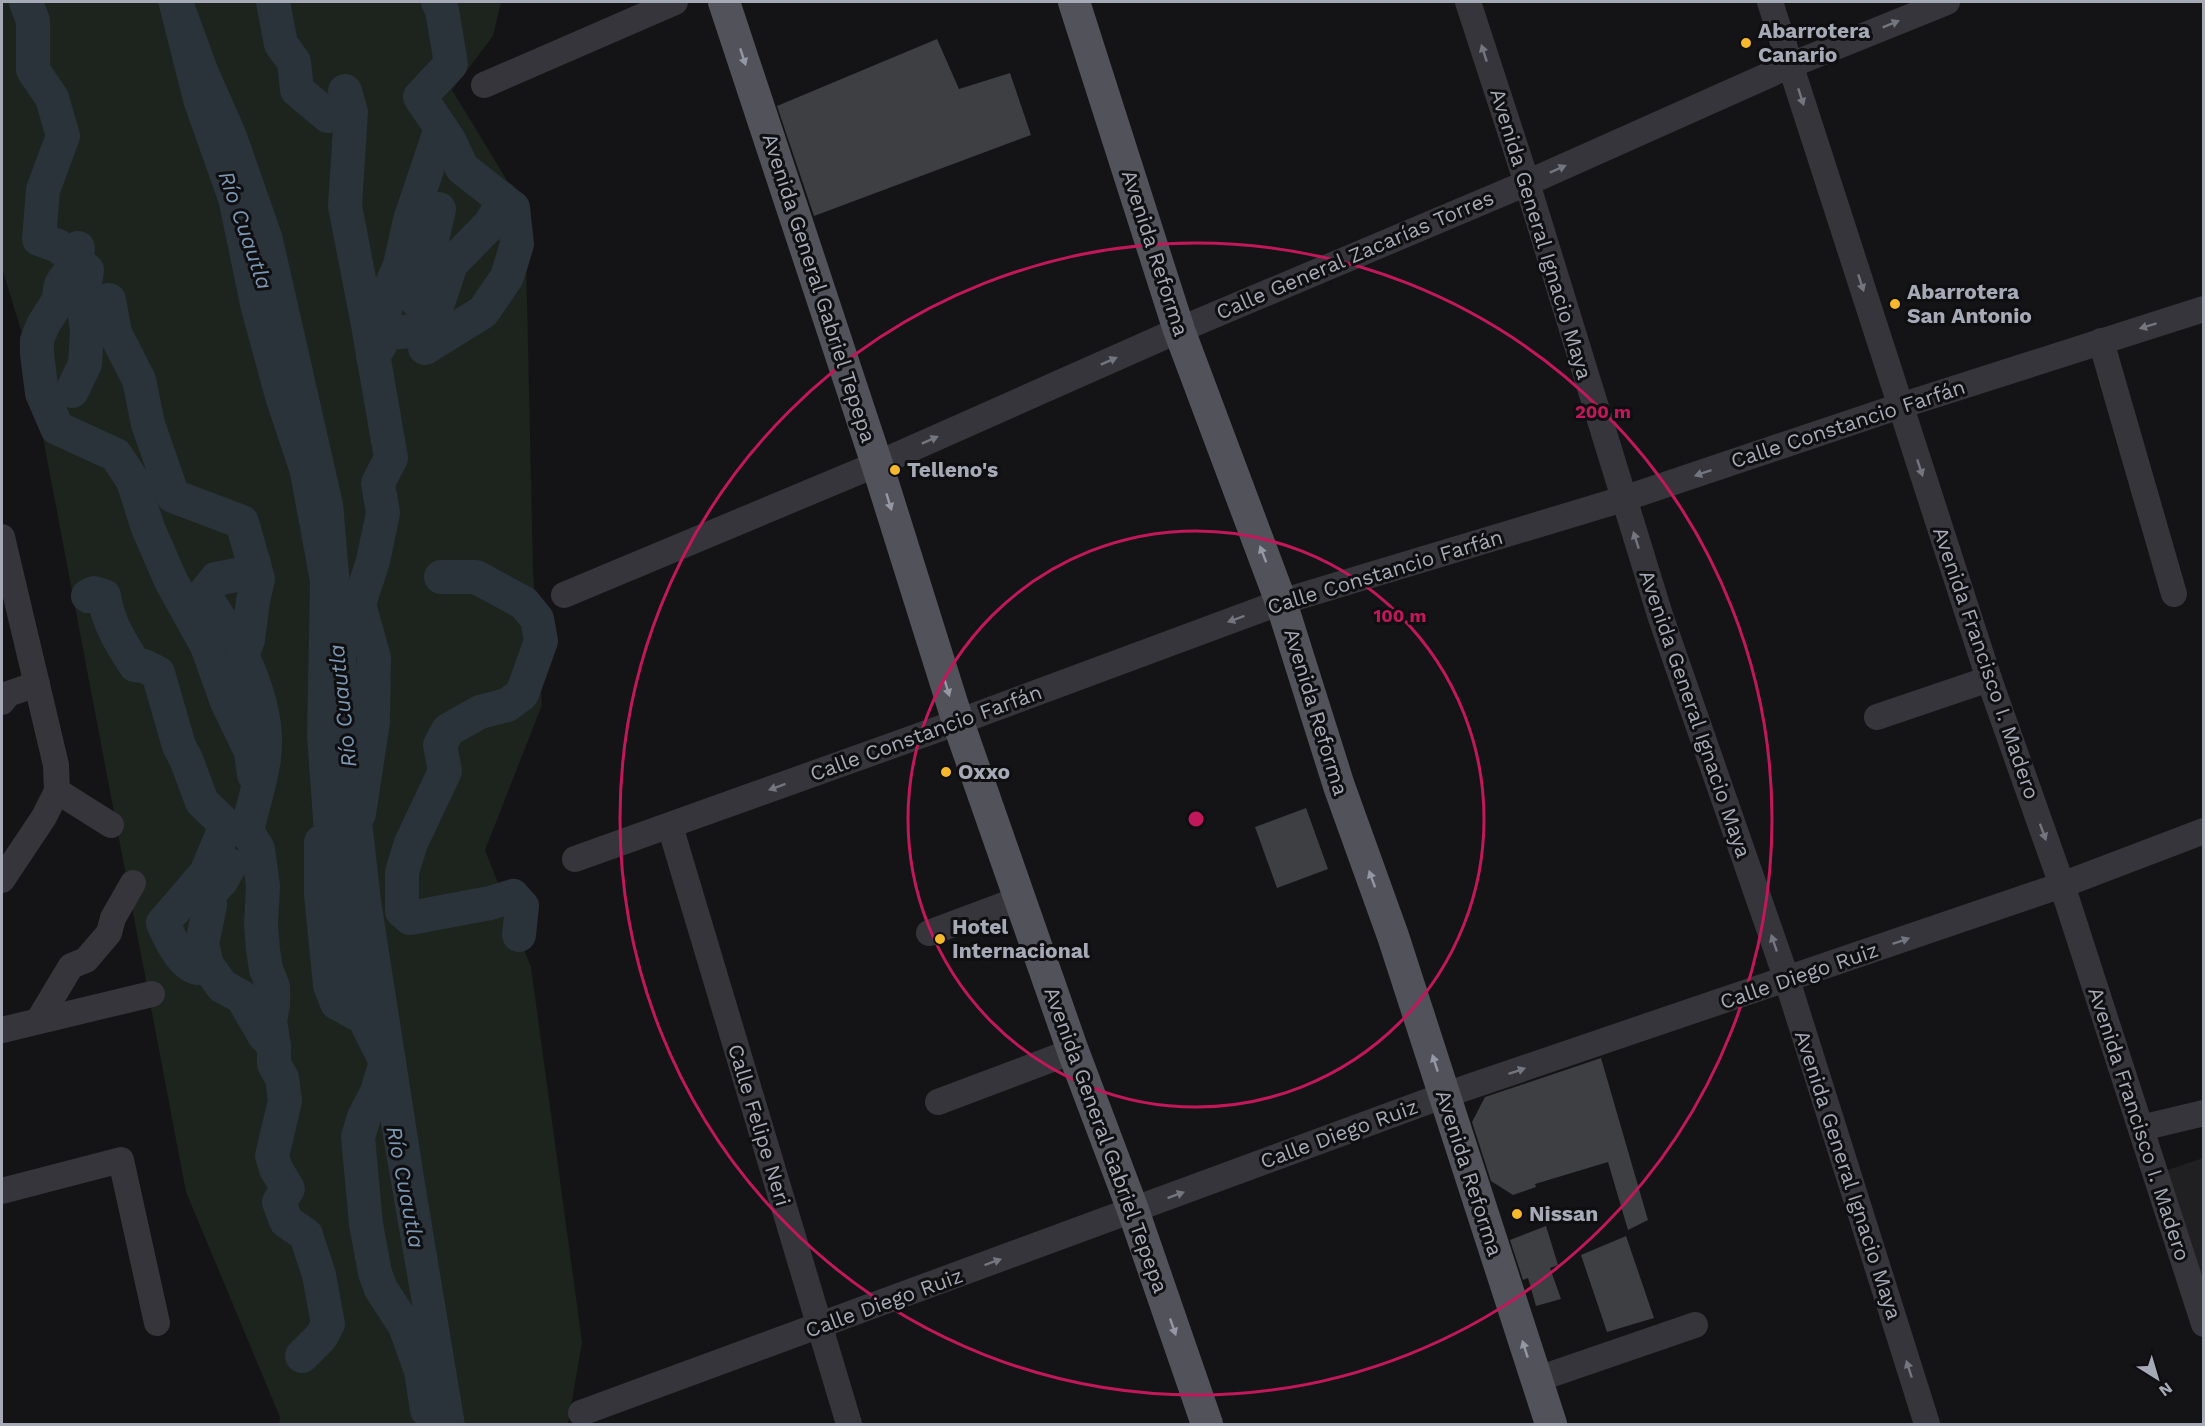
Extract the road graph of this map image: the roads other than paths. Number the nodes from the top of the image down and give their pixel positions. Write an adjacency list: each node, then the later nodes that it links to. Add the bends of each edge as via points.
1 (675, 2): 8 (street)
2 (724, 2): 14 (main road, Avenida General Gabriel Tepepa, one-way to 14)
3 (1074, 2): 11 (main road, Avenida Reforma)
4 (1468, 2): 9 (street, Avenida General Ignacio Maya, one-way to 4)
5 (1770, 2): 7 (street, Avenida Francisco I. Madero)
6 (1947, 2): 7 (street, Calle General Zacarías Torres, one-way to 6)
7 (1791, 65): 9 (street, Calle General Zacarías Torres, one-way to 7); 13 (street, Avenida Francisco I. Madero, one-way to 13)
8 (484, 85)
9 (1527, 183): 11 (street, Calle General Zacarías Torres); 15 (street, Avenida General Ignacio Maya)
10 (2204, 309): 12 (street, Calle Constancio Farfán, one-way to 12)
11 (1179, 330): 14 (street, Calle General Zacarías Torres, one-way to 11); 19 (main road, Avenida Reforma, one-way to 11)
12 (2101, 341): 13 (street, Calle Constancio Farfán); 17 (street)
13 (1900, 406): 15 (street, Calle Constancio Farfán, one-way to 15); 20 (street, Avenida Francisco I. Madero, one-way to 20)
14 (877, 464): 18 (street, Calle General Zacarías Torres); 24 (main road, Avenida General Gabriel Tepepa, one-way to 24)
15 (1623, 499): 19 (street, Calle Constancio Farfán); 35 (street, Avenida General Ignacio Maya, one-way to 15)
16 (2, 538): 21 (street)
17 (2174, 594)
18 (564, 595)
19 (1281, 602): 24 (street, Calle Constancio Farfán, one-way to 24); 40 (main road, Avenida Reforma, one-way to 19, via 1339,786)
20 (1989, 679): 23 (street); 32 (street, Avenida Francisco I. Madero, one-way to 32)
21 (37, 684): 22 (street); 25 (street, via 56,765)
22 (4, 695)
23 (1877, 717)
24 (958, 722): 27 (street, Calle Constancio Farfán, one-way to 27); 33 (main road, Avenida General Gabriel Tepepa)
25 (57, 791): 26 (street); 30 (street)
26 (111, 825)
27 (670, 826): 29 (street, Calle Constancio Farfán); 49 (street, Calle Felipe Neri)
28 (2204, 831): 32 (street, Calle Diego Ruiz)
29 (574, 859)
30 (2, 880)
31 (133, 883): 37 (street, via 109,933 86,960 71,966)
32 (2062, 885): 35 (street, Calle Diego Ruiz, one-way to 32); 43 (street, Avenida Francisco I. Madero)
33 (1020, 899): 34 (street); 39 (main road, Avenida General Gabriel Tepepa)
34 (929, 933)
35 (1787, 980): 40 (street, Calle Diego Ruiz, one-way to 35); 55 (street, Avenida General Ignacio Maya, one-way to 35)
36 (152, 994): 37 (street)
37 (38, 1021): 38 (street)
38 (2, 1030)
39 (1073, 1051): 41 (street); 45 (main road, Avenida General Gabriel Tepepa)
40 (1445, 1095): 45 (street, Calle Diego Ruiz, one-way to 40); 50 (main road, Avenida Reforma, one-way to 40)
41 (938, 1102)
42 (2204, 1113): 43 (street)
43 (2141, 1128): 47 (street, Avenida Francisco I. Madero)
44 (2, 1191): 46 (street, via 121,1160)
45 (1133, 1210): 49 (street, Calle Diego Ruiz, one-way to 45); 53 (main road, Avenida General Gabriel Tepepa, one-way to 53)
46 (157, 1323)
47 (2204, 1324)
48 (1695, 1325): 50 (street)
49 (820, 1327): 51 (street, Calle Diego Ruiz); 52 (street, Calle Felipe Neri)
50 (1535, 1380): 54 (main road, Avenida Reforma)
51 (581, 1413)
52 (849, 1425)
53 (1207, 1425)
54 (1551, 1425)
55 (1927, 1425)

